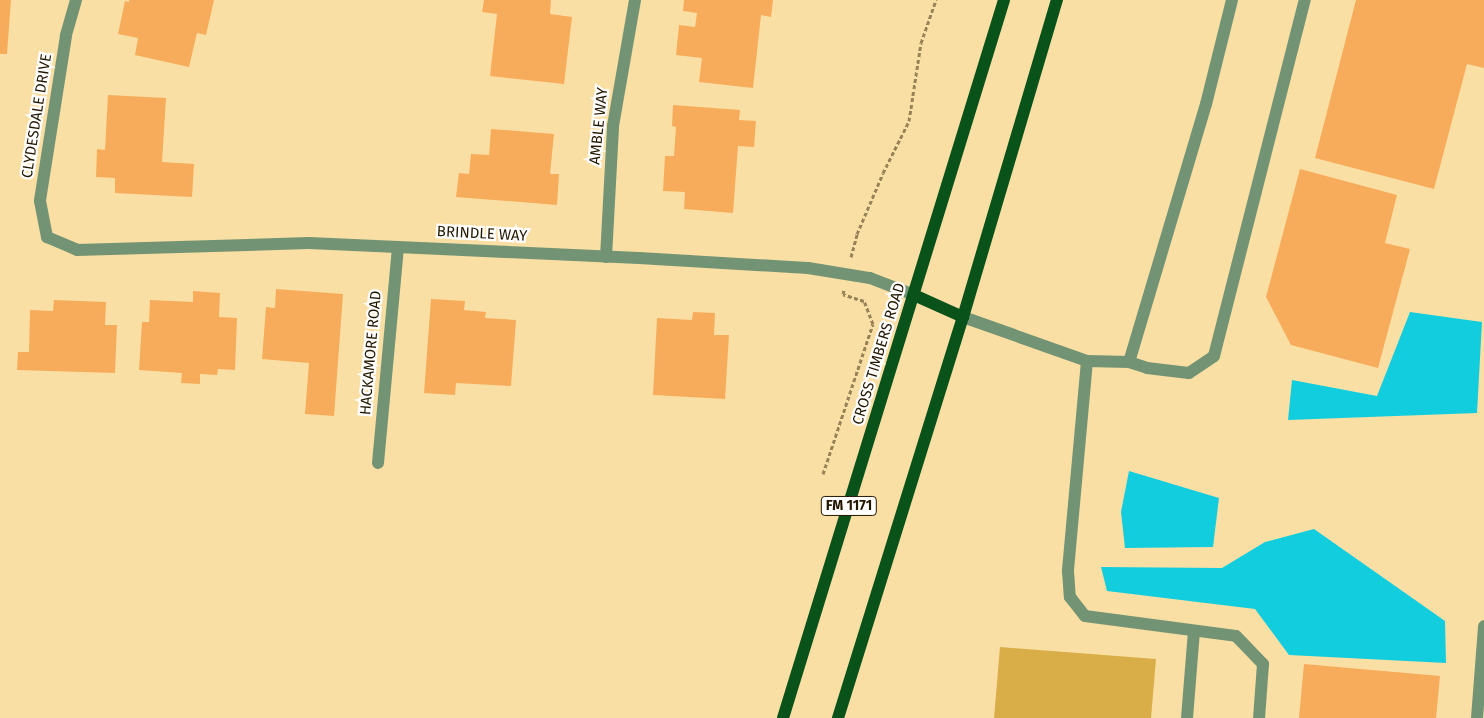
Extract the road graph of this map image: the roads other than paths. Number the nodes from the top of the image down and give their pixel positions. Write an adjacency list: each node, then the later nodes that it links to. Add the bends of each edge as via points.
1 (76, 0): 7 (street, CLYDESDALE DRIVE, via 66,36 40,201)
2 (635, 0): 9 (street, AMBLE WAY, via 613,126)
3 (1004, 0): 10 (main road, CROSS TIMBERS ROAD / FM 1171)
4 (1057, 0): 11 (main road, FM 1171)
5 (1232, 0): 13 (street, via 1206,104)
6 (1305, 0): 13 (street, via 1214,356 1189,373 1147,368)
7 (47, 237): 8 (street, BRINDLE WAY, via 77,250 309,243)
8 (398, 247): 9 (street, BRINDLE WAY); 14 (street, HACKAMORE ROAD)
9 (606, 257): 10 (street, BRINDLE WAY, via 808,268 870,278)
10 (914, 295): 11 (main road); 17 (main road, CROSS TIMBERS ROAD / FM 1171)
11 (963, 317): 12 (street); 18 (main road, FM 1171)
12 (1087, 361): 13 (street); 16 (street, via 1068,572 1070,597 1085,616)
13 (1130, 362)
14 (378, 463)
15 (1484, 626): 21 (street)
16 (1194, 631): 19 (street); 20 (street, via 1236,636 1263,664)
17 (783, 718)
18 (838, 718)
19 (1187, 718)
20 (1259, 718)
21 (1477, 718)

